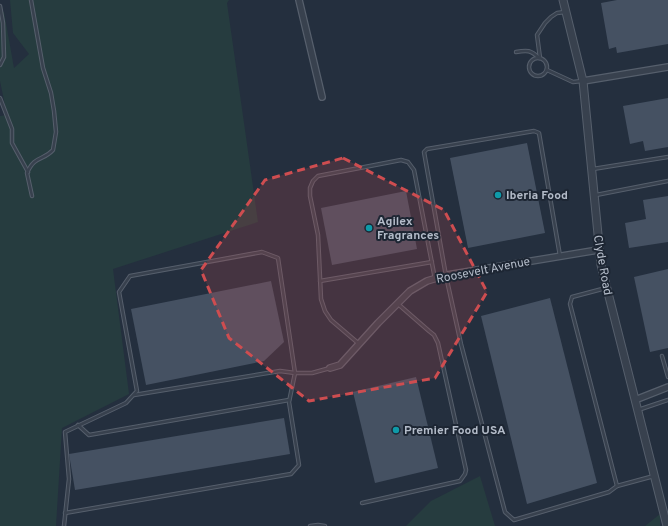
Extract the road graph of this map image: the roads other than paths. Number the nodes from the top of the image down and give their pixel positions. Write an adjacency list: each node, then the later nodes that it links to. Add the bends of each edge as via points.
1 (31, 0): 16 (lane, via 43,68 51,93 56,132 53,150 33,162)
2 (299, 0): 12 (street)
3 (563, 0): 5 (street, Clyde Road)
4 (0, 6): 8 (lane, via 4,57)
5 (566, 11): 7 (lane, via 551,17 537,35); 11 (street, Clyde Road)
6 (516, 52): 7 (lane, via 534,52)
7 (540, 58): 10 (lane, via 546,64); 10 (lane, via 532,61 529,66 530,72 538,76 544,75)
8 (0, 65)
9 (668, 67): 11 (street)
10 (547, 70): 11 (lane, via 573,82)
11 (582, 81): 15 (street, Clyde Road)
12 (322, 97)
13 (0, 98): 16 (lane, via 12,129 12,143)
14 (668, 157): 15 (lane)
15 (591, 169): 19 (street, Clyde Road)
16 (28, 172): 18 (lane)
17 (668, 181): 19 (lane)
18 (32, 196)
19 (593, 196): 20 (street, Clyde Road)
20 (598, 250): 21 (street, Roosevelt Avenue); 26 (street, Clyde Road)
21 (560, 256): 23 (street, Roosevelt Avenue); 23 (lane, via 539,133 534,131 442,146 424,152)
22 (432, 262): 24 (lane); 25 (lane); 25 (lane, via 414,170 408,162 401,160 318,176 313,181 310,196 318,235)
23 (446, 276): 24 (street, Roosevelt Avenue); 41 (lane, via 505,512 514,520 609,492)
24 (435, 279): 27 (street, Roosevelt Avenue, via 410,291)
25 (320, 281): 28 (lane, via 325,311 331,320)
26 (606, 288): 36 (street, Clyde Road); 41 (lane, via 572,296 570,304)
27 (397, 304): 28 (street, Roosevelt Avenue); 42 (lane, via 434,335 438,343 466,470 460,481)
28 (359, 344): 30 (street, Roosevelt Avenue, via 340,365)
29 (662, 356): 32 (lane)
30 (330, 368): 31 (lane, via 312,373)
31 (295, 373): 34 (lane, via 280,371); 34 (lane, via 278,258 262,252 130,276 119,292 137,392); 35 (lane)
32 (668, 377)
33 (668, 387): 36 (street)
34 (133, 396): 39 (lane, via 126,403)
35 (289, 400): 39 (lane, via 89,435); 43 (lane, via 299,465 290,474)
36 (635, 400): 38 (street, Clyde Road)
37 (668, 400): 38 (lane)
38 (638, 410): 40 (street, Clyde Road)
39 (78, 426): 43 (lane, via 65,432 69,479)
40 (655, 476): 41 (lane); 47 (street, Clyde Road)
41 (617, 486)
42 (362, 503)
43 (65, 513): 44 (lane)
44 (64, 526)
45 (310, 526): 46 (lane)
46 (325, 526)
47 (667, 526)

